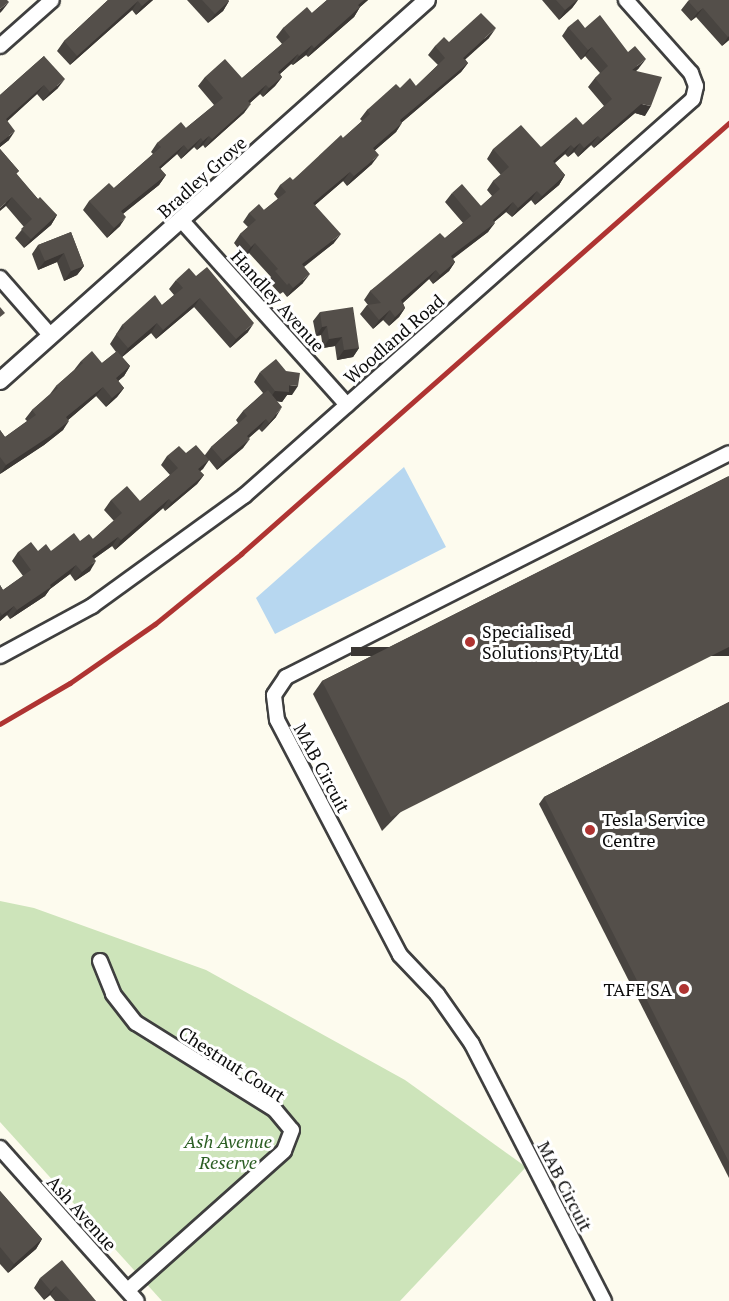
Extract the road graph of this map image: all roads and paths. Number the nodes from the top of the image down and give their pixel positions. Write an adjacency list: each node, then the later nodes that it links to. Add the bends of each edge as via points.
1 (52, 0): 4 (street)
2 (427, 0): 5 (street, Bradley Grove)
3 (626, 0): 9 (street, Woodland Road, via 691,73 696,86 693,99)
4 (0, 46)
5 (182, 221): 7 (street, Bradley Grove); 9 (street, Handley Avenue)
6 (0, 278): 7 (street)
7 (51, 336): 8 (street, Bradley Grove)
8 (0, 381)
9 (347, 405): 11 (street, Woodland Road, via 244,496 101,600)
10 (729, 453): 15 (street, MAB Circuit, via 286,677 274,695 277,720 400,955 437,994 472,1044)
11 (0, 656)
12 (100, 961): 14 (street, Chestnut Court, via 113,994 136,1023 275,1110 292,1130 284,1151)
13 (0, 1148): 14 (street, Ash Avenue)
14 (132, 1296)
15 (604, 1301)

